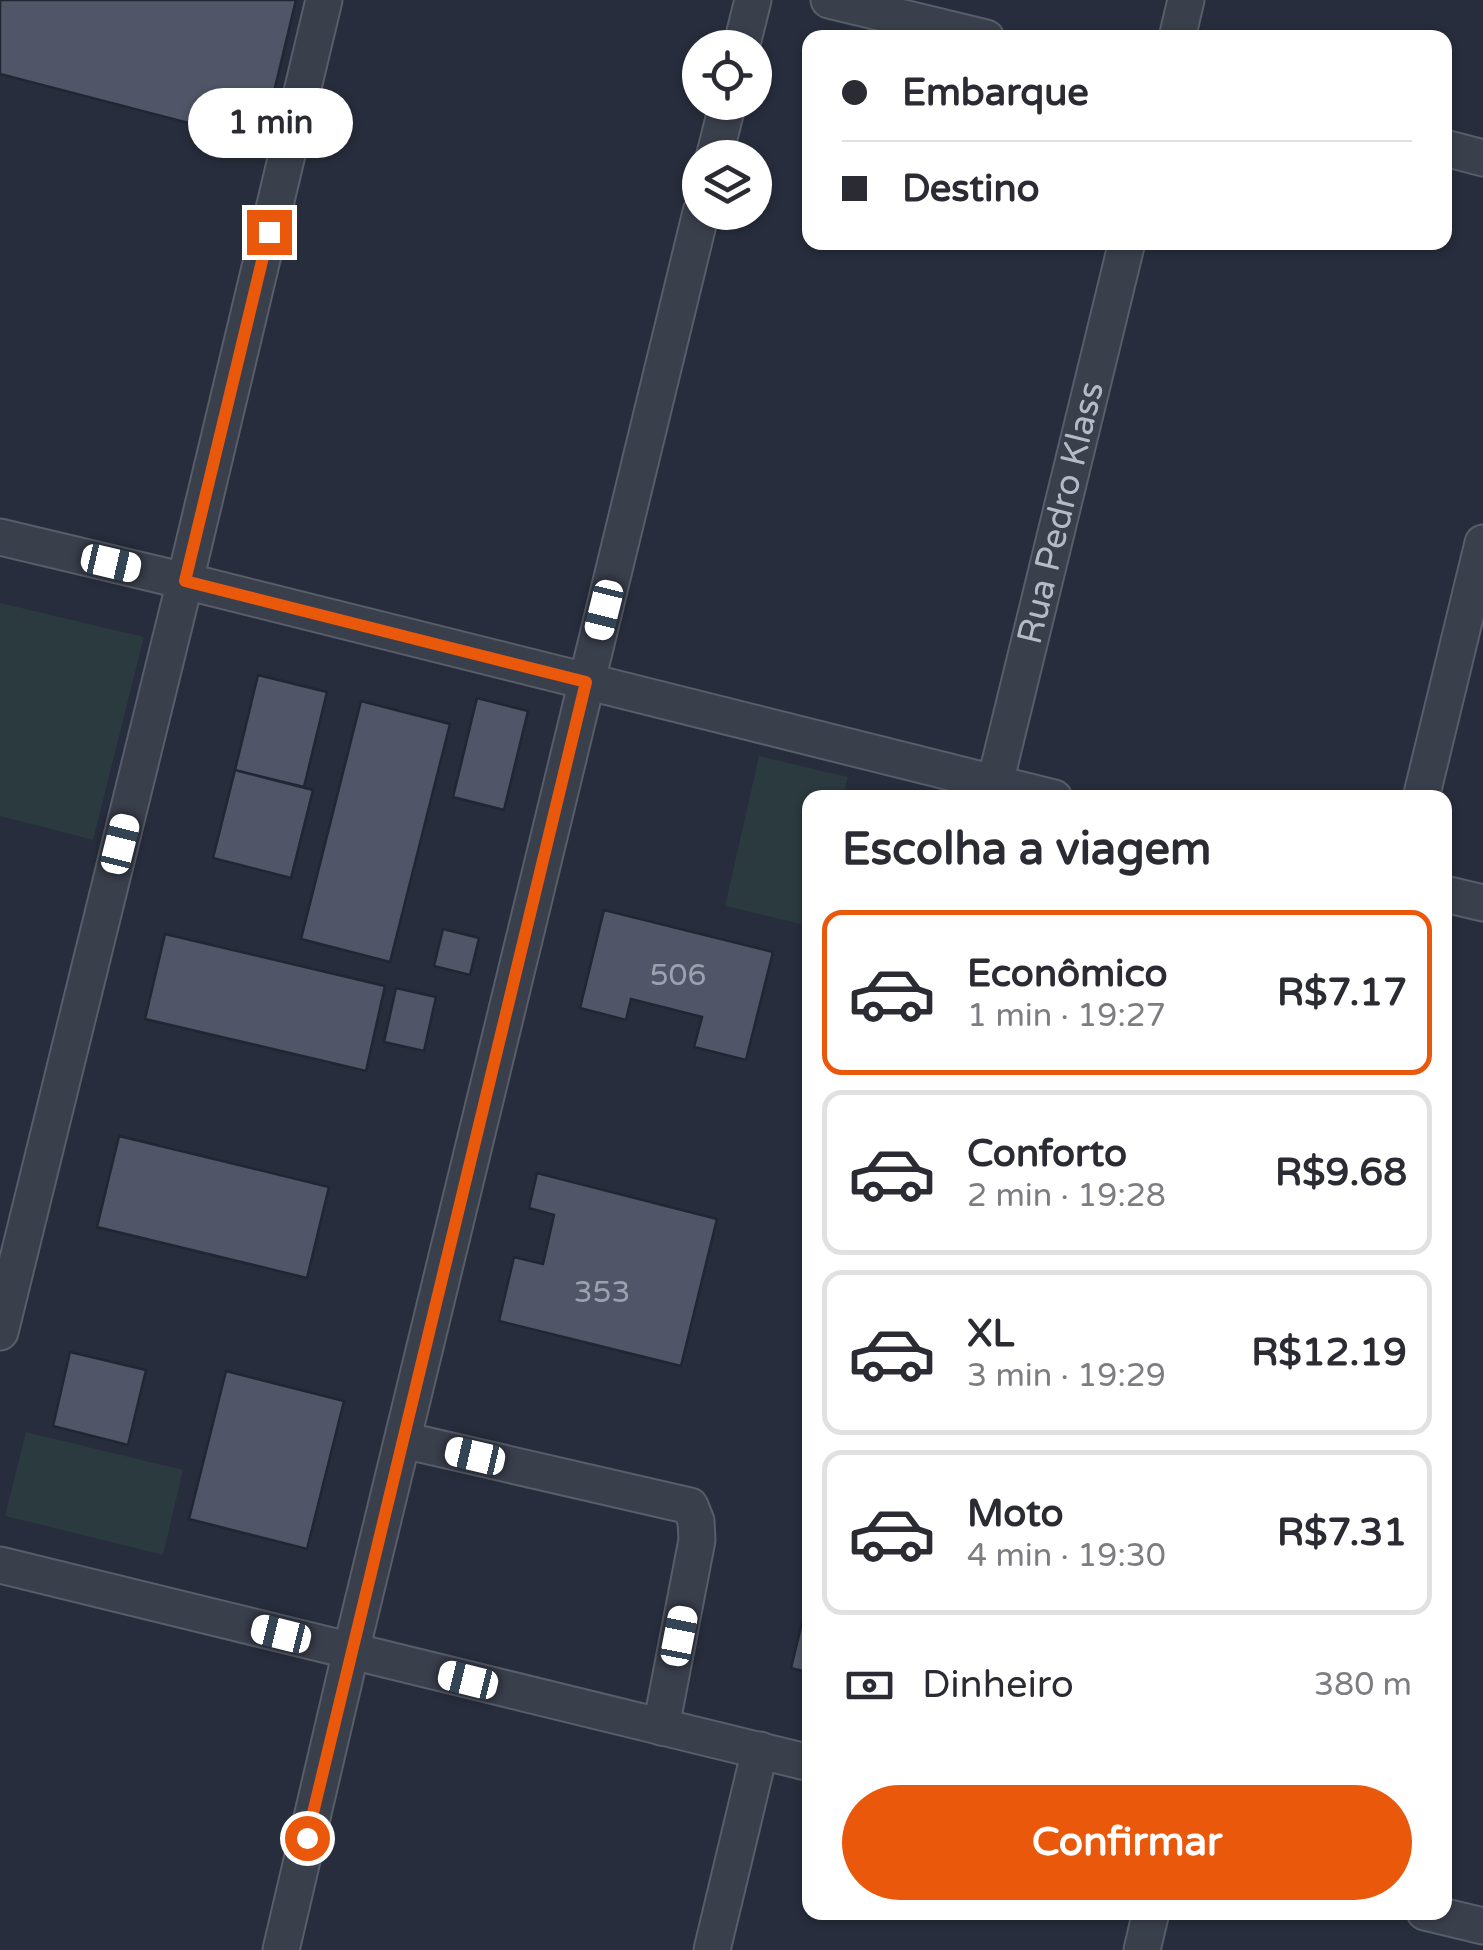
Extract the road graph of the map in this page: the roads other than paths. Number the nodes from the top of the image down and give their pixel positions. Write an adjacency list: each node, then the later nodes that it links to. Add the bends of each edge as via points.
1 (324, 0): 14 (street)
2 (753, 0): 5 (street)
3 (829, 0): 6 (street)
4 (1186, 0): 7 (street)
5 (746, 30)
6 (953, 30)
7 (1179, 30)
8 (1452, 150): 9 (street)
9 (1483, 158)
10 (697, 230): 15 (street)
11 (1125, 250): 16 (street, Rua Pedro Klass)
12 (0, 537): 14 (street)
13 (1483, 543): 18 (street)
14 (185, 581): 15 (street); 21 (street)
15 (586, 682): 16 (street); 22 (street)
16 (995, 783): 17 (street)
17 (1023, 790)
18 (1422, 790)
19 (1452, 896): 20 (street)
20 (1483, 903)
21 (0, 1332)
22 (403, 1440): 24 (street); 25 (street, via 690,1506 697,1540)
23 (0, 1565): 24 (street)
24 (351, 1651): 25 (street); 31 (street)
25 (662, 1727): 26 (street)
26 (760, 1750): 27 (street); 32 (street)
27 (802, 1761)
28 (1452, 1919): 30 (street)
29 (1149, 1920): 33 (street)
30 (1483, 1926)
31 (281, 1950)
32 (712, 1950)
33 (1142, 1950)

